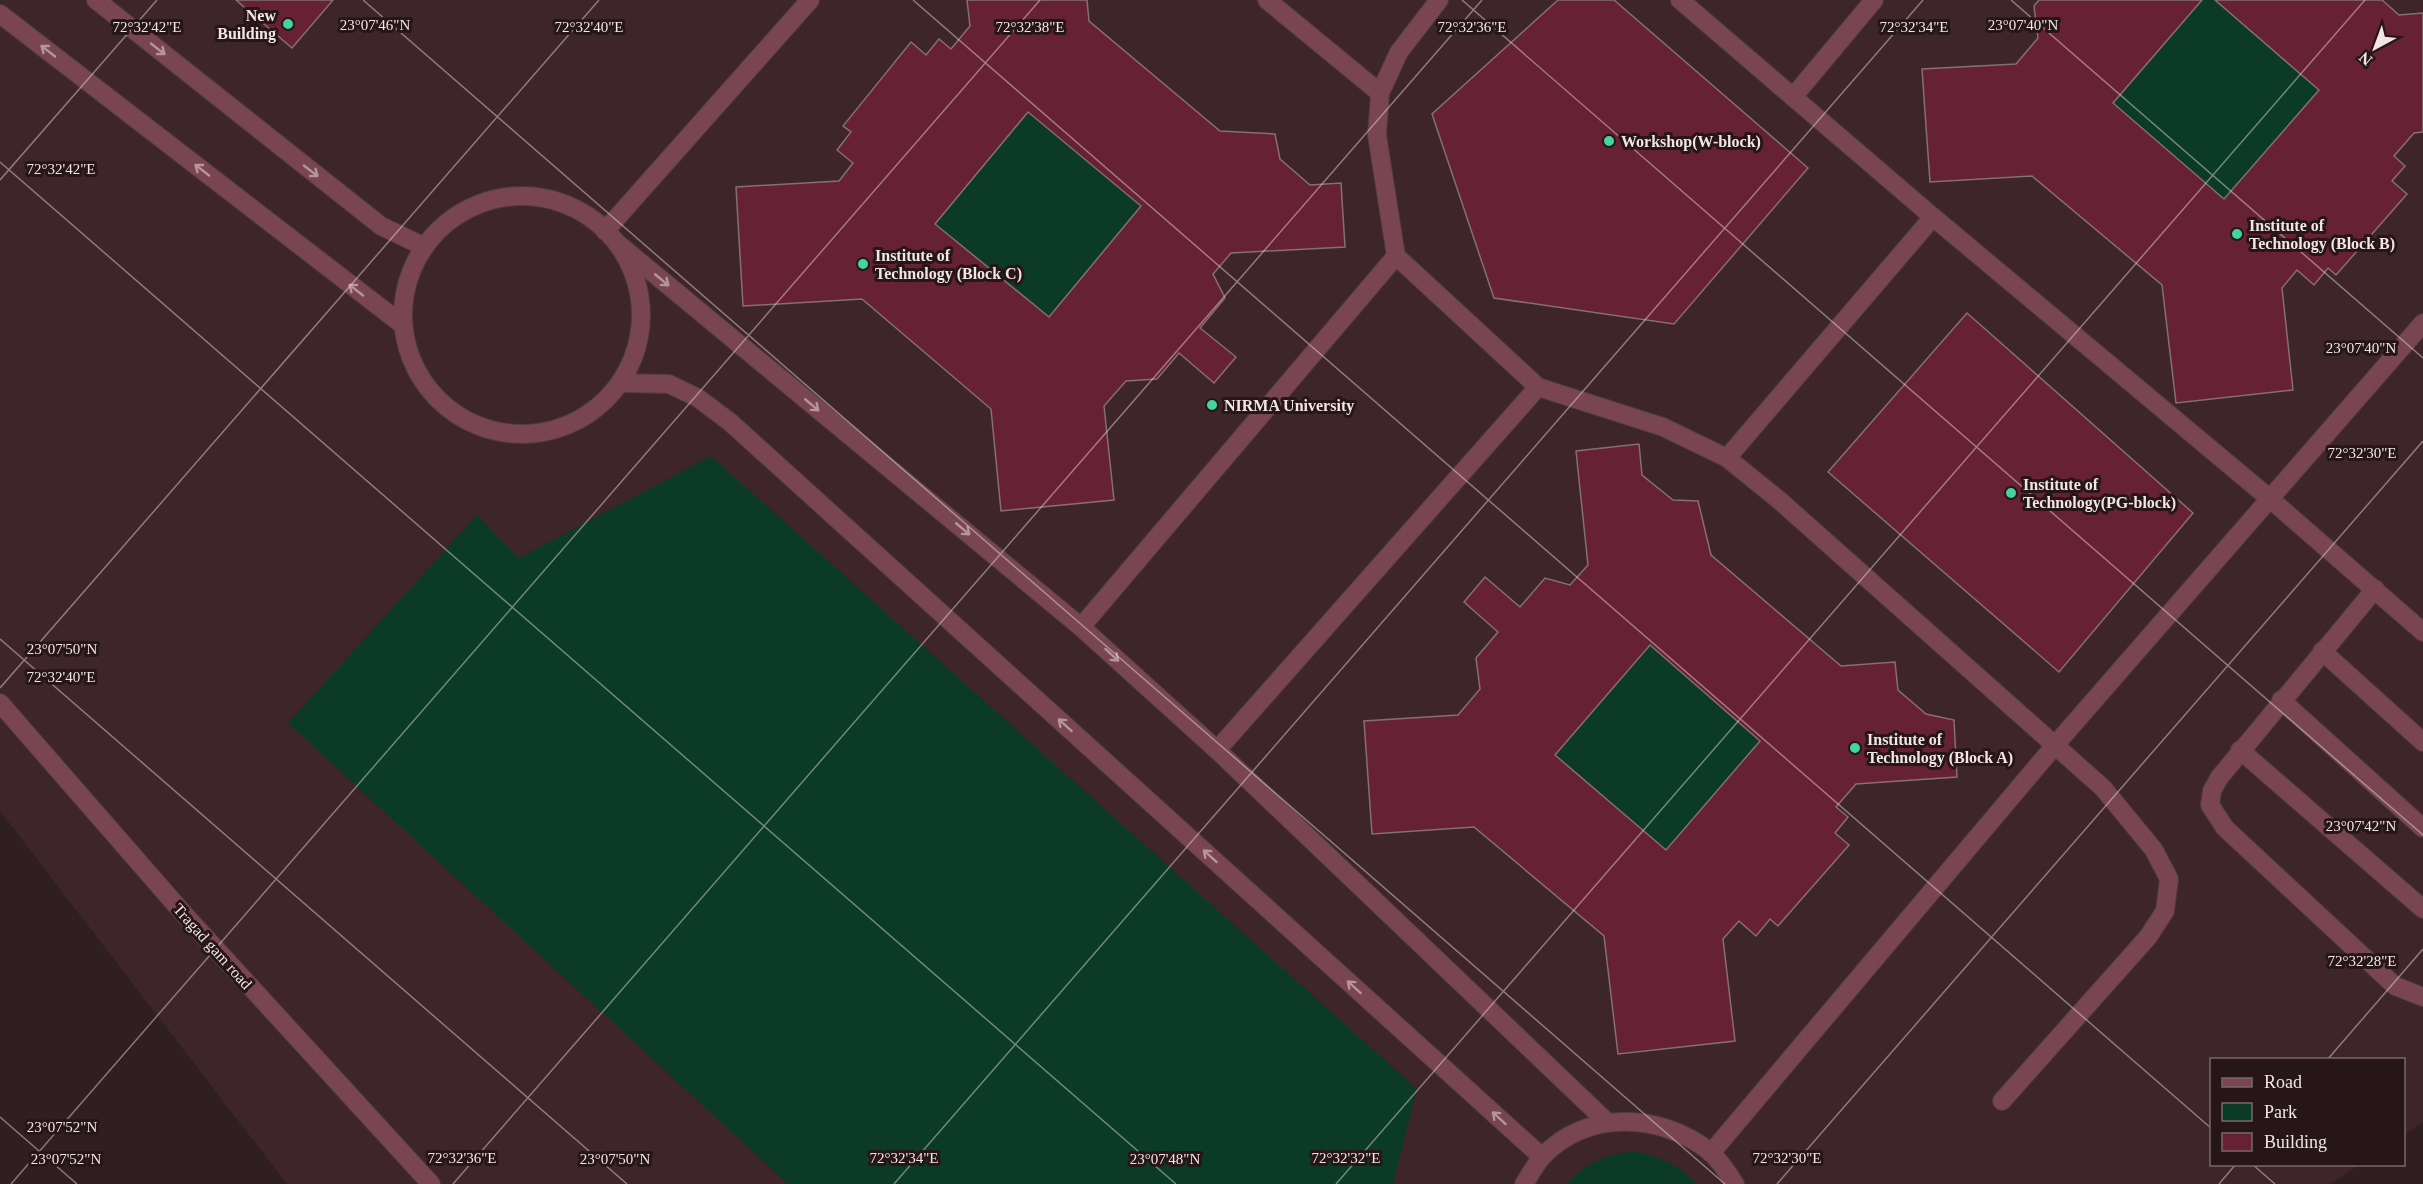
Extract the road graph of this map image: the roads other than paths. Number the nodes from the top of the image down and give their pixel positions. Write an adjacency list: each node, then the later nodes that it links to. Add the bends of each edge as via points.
1 (96, 0): 12 (street, one-way to 12, via 381,226)
2 (810, 0): 11 (street)
3 (1267, 0): 8 (street)
4 (1439, 0): 8 (street, via 1399,52)
5 (1680, 0): 9 (street)
6 (1874, 0): 9 (street)
7 (0, 14): 15 (street, one-way to 7)
8 (1380, 93): 13 (street, via 1377,135)
9 (1793, 97): 10 (street)
10 (1933, 218): 18 (street); 19 (street)
11 (611, 237): 12 (street, via 590,217 557,200 519,195 482,202 450,219); 16 (street, via 635,276 642,313 637,350); 21 (street, one-way to 21)
12 (423, 246): 15 (street, via 406,284)
13 (1396, 256): 17 (street); 21 (street)
14 (2423, 323): 19 (street)
15 (403, 325): 16 (street, via 414,365 438,399 472,423 492,429 512,434 553,430 591,413)
16 (620, 384): 36 (street, one-way to 16, via 730,422 698,398 669,384)
17 (1538, 387): 18 (street, via 1663,427); 28 (street)
18 (1728, 458): 27 (street)
19 (2269, 498): 20 (street); 27 (street)
20 (2375, 589): 22 (street); 23 (street)
21 (1081, 627): 28 (street, one-way to 28)
22 (2423, 632)
23 (2322, 651): 24 (street); 26 (street)
24 (2281, 700): 29 (street); 30 (street)
25 (0, 703): 37 (street, Tragad gam road, via 183,913)
26 (2423, 742)
27 (2056, 744): 33 (street, via 2103,788 2154,850 2169,879 2165,911 2148,937); 35 (street)
28 (1217, 750): 34 (street)
29 (2240, 750): 31 (street); 32 (street, via 2212,791 2210,805 2216,818 2395,986)
30 (2423, 828)
31 (2423, 909)
32 (2423, 997)
33 (2002, 1101)
34 (1607, 1122): 35 (street, via 1644,1121 1662,1126 1680,1132); 36 (street, via 1572,1134)
35 (1711, 1153): 39 (street)
36 (1542, 1157): 38 (street)
37 (431, 1184)
38 (1524, 1184)
39 (1735, 1184)

